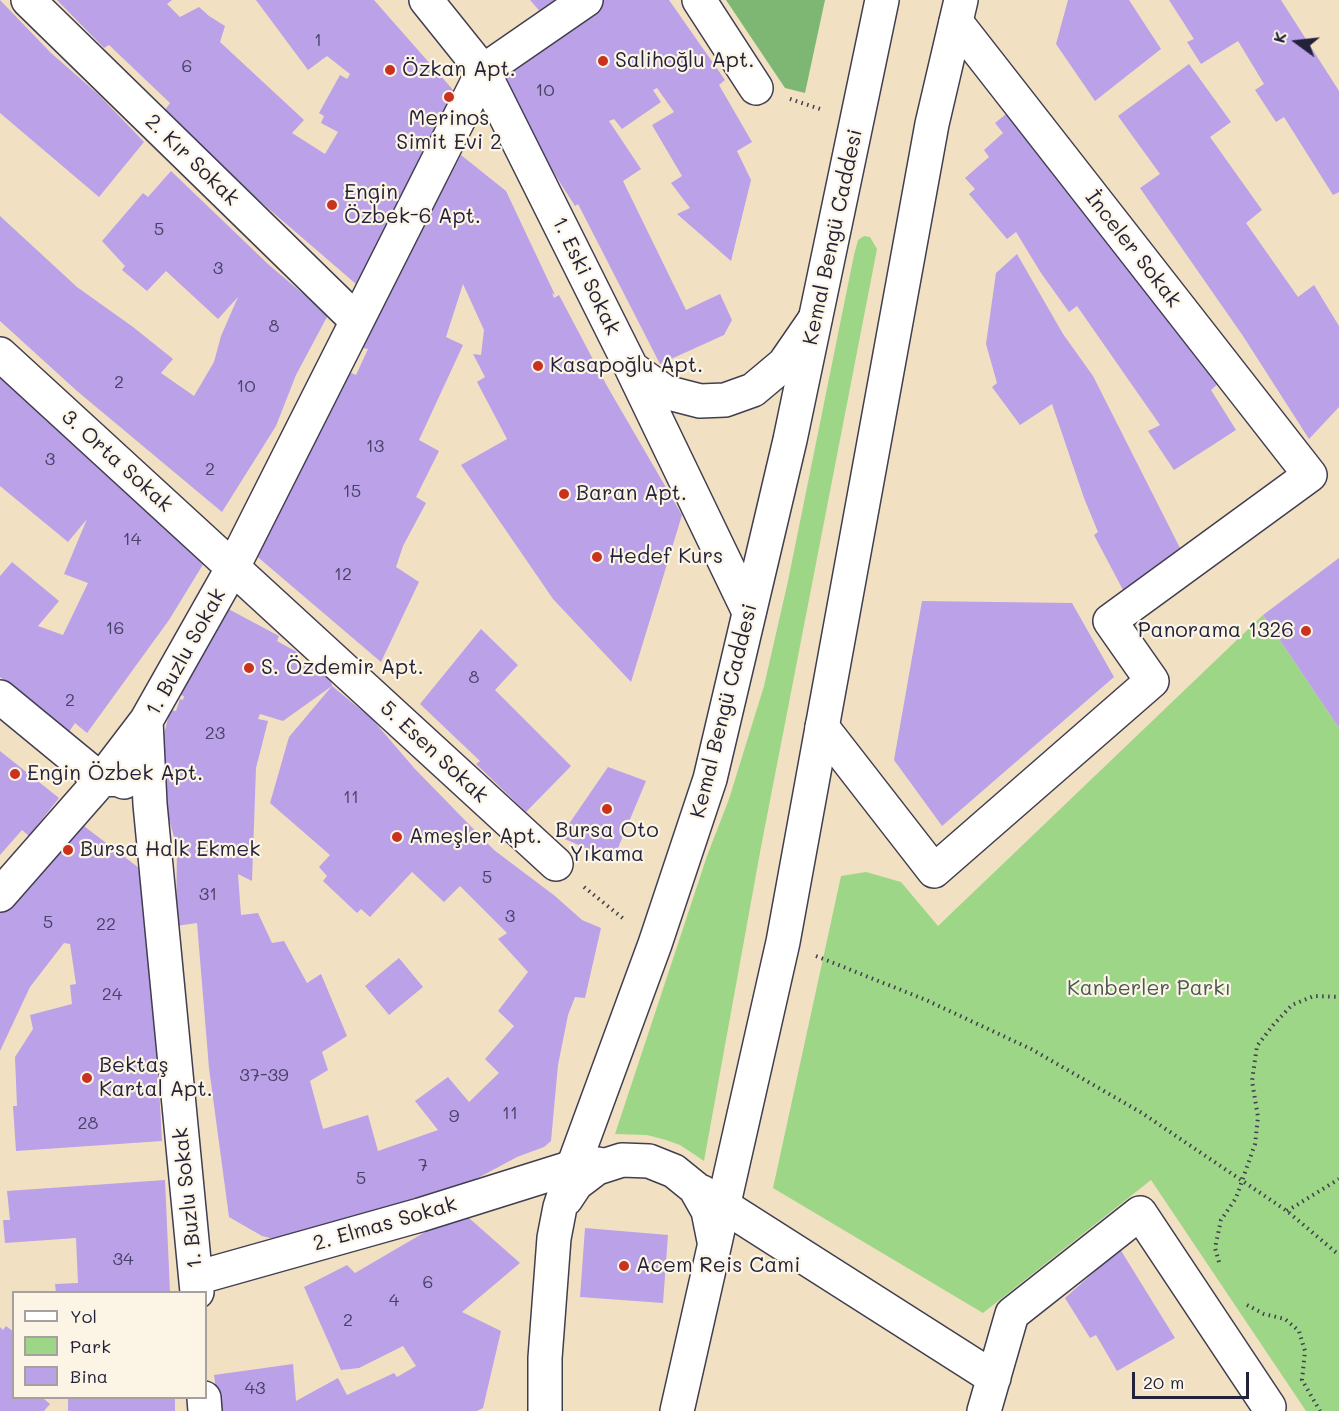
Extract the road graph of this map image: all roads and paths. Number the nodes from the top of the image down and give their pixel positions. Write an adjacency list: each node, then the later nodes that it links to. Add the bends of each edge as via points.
1 (28, 0): 11 (street, 2. Kır Sokak)
2 (426, 0): 7 (street, 1. Eski Sokak)
3 (586, 0): 7 (street)
4 (699, 0): 8 (street)
5 (882, 0): 9 (street, Kemal Bengü Caddesi)
6 (958, 11): 18 (street, via 932,124); 18 (street, İnceler Sokak, via 1310,475 1110,621 1152,681 934,872)
7 (483, 71): 11 (street, 1. Buzlu Sokak); 13 (street, 1. Eski Sokak)
8 (756, 88): 9 (path)
9 (858, 121): 10 (street, Kemal Bengü Caddesi)
10 (815, 319): 13 (street, via 784,364 753,390 725,400 700,401 665,392); 15 (street, Kemal Bengü Caddesi)
11 (357, 321): 14 (street, 1. Buzlu Sokak)
12 (0, 354): 14 (street, 3. Orta Sokak)
13 (631, 367): 15 (street, 1. Eski Sokak)
14 (233, 567): 17 (street, 1. Buzlu Sokak); 21 (street, 5. Esen Sokak)
15 (749, 612): 24 (street, Kemal Bengü Caddesi, via 710,779)
16 (0, 697): 19 (street)
17 (146, 721): 19 (street); 20 (street, 1. Buzlu Sokak)
18 (822, 727): 23 (street)
19 (102, 780): 20 (street, via 117,779 129,784 142,791); 22 (street)
20 (150, 804): 37 (street, 1. Buzlu Sokak)
21 (556, 864): 24 (path)
22 (0, 895)
23 (783, 942): 29 (path, via 926,1000 1030,1049 1142,1113); 32 (street)
24 (656, 944): 27 (street, Kemal Bengü Caddesi)
25 (1339, 997): 29 (path, via 1314,996 1292,1005 1257,1046 1252,1081 1258,1117 1255,1144)
26 (622, 1160): 27 (street, 2. Elmas Sokak); 30 (street, via 649,1161 674,1171); 31 (street, via 597,1168 576,1184)
27 (573, 1167): 31 (street, Kemal Bengü Caddesi); 37 (street, 2. Elmas Sokak)
28 (1339, 1179): 33 (path)
29 (1242, 1180): 33 (path); 36 (path, via 1236,1198 1221,1220 1215,1248)
30 (695, 1188): 32 (street); 35 (street, via 708,1211 714,1238)
31 (560, 1207): 42 (street, Kemal Bengü Caddesi, via 545,1358)
32 (724, 1207): 35 (street); 39 (street)
33 (1287, 1211): 34 (path)
34 (1339, 1255)
35 (711, 1264): 41 (street)
36 (1221, 1269)
37 (197, 1286)
38 (1240, 1301): 44 (path, via 1264,1314 1285,1319 1299,1331 1305,1351 1302,1380)
39 (994, 1378): 40 (street, via 1012,1314 1140,1213); 43 (street)
40 (1269, 1407)
41 (679, 1410)
42 (545, 1411)
43 (984, 1411)
44 (1320, 1411)

